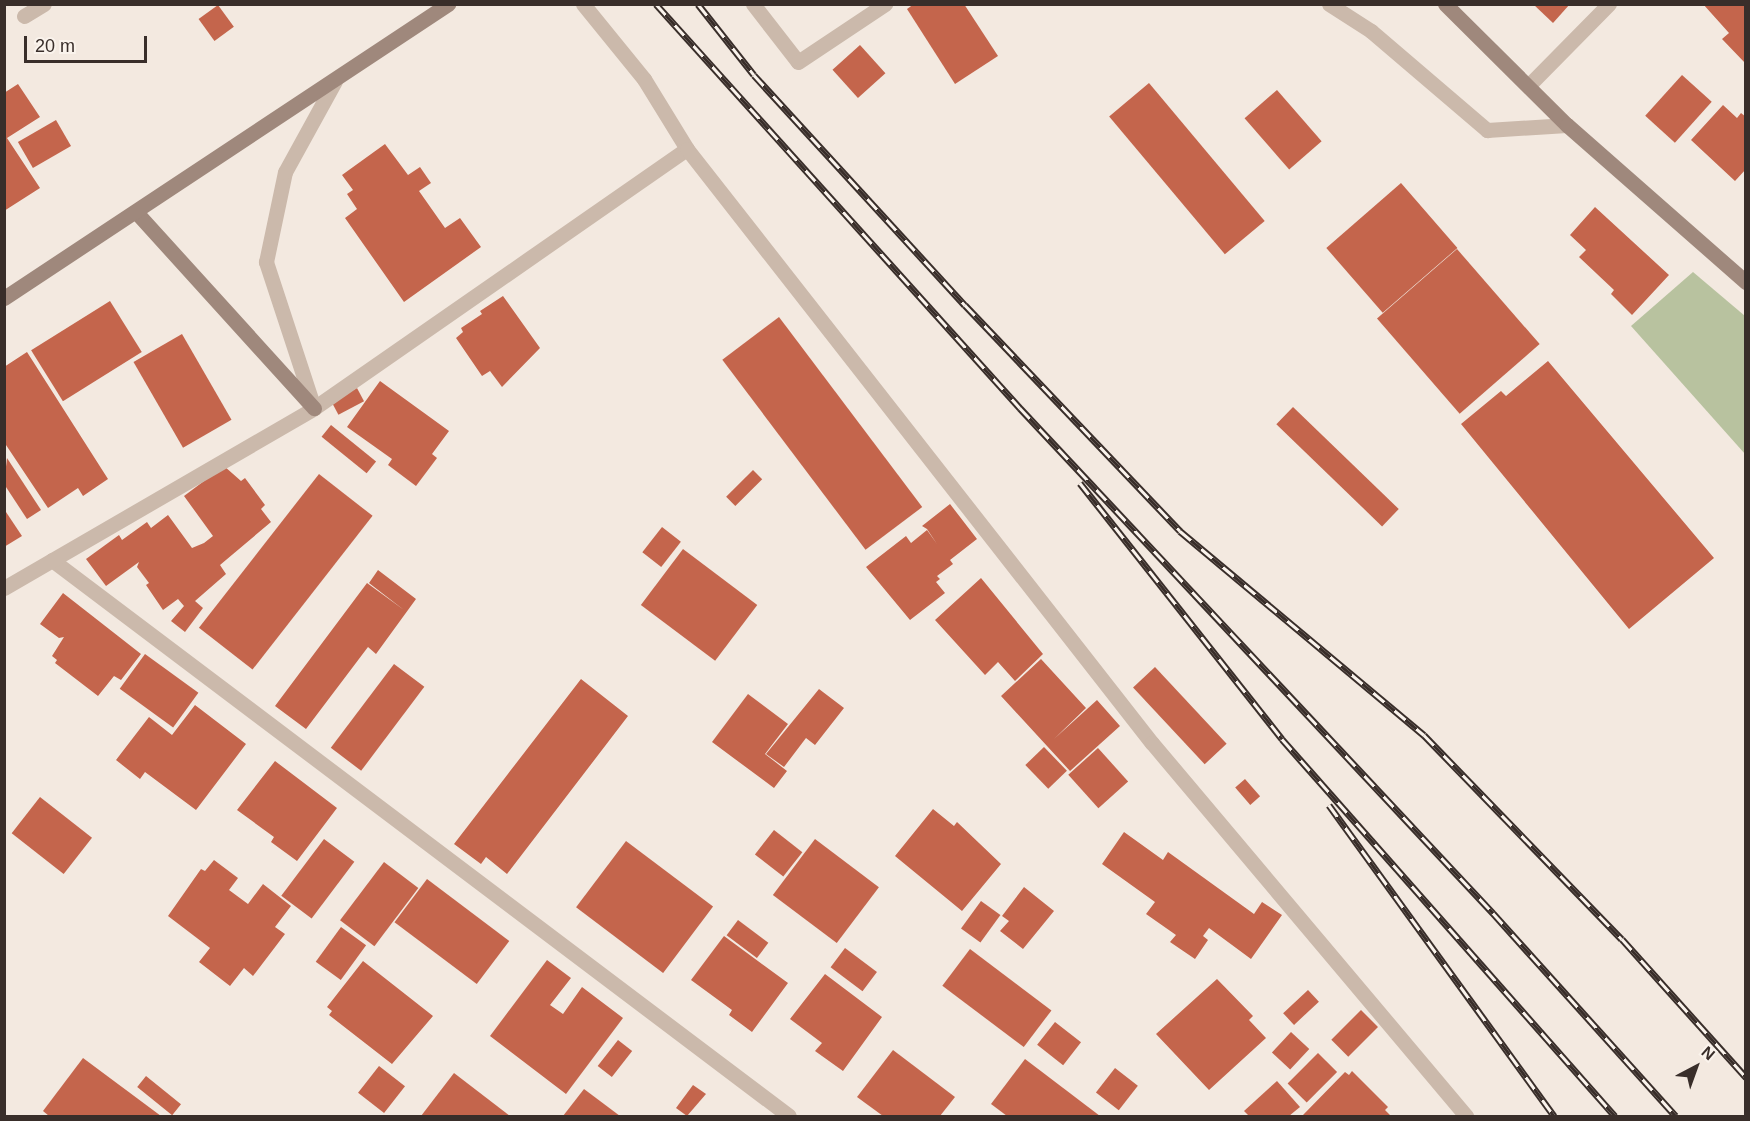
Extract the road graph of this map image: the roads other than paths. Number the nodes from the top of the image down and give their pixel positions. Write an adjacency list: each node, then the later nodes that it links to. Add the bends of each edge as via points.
1 (44, 4): 9 (street)
2 (448, 4): 10 (street)
3 (584, 4): 13 (street, via 644,79)
4 (753, 4): 5 (street, via 798,62)
5 (885, 4)
6 (1329, 4): 12 (street, via 1371,31 1487,130)
7 (1445, 4): 11 (street)
8 (1609, 4): 11 (street)
9 (24, 16)
10 (335, 81): 14 (street); 17 (street, via 285,172 266,262)
11 (1529, 85): 12 (street)
12 (1567, 126): 15 (street)
13 (687, 149): 17 (street); 21 (street, via 1152,743)
14 (136, 212): 16 (street); 17 (street)
15 (1746, 282)
16 (4, 298)
17 (314, 408): 18 (street)
18 (52, 560): 19 (street); 20 (street)
19 (4, 588)
20 (789, 1116)
21 (1466, 1116)

